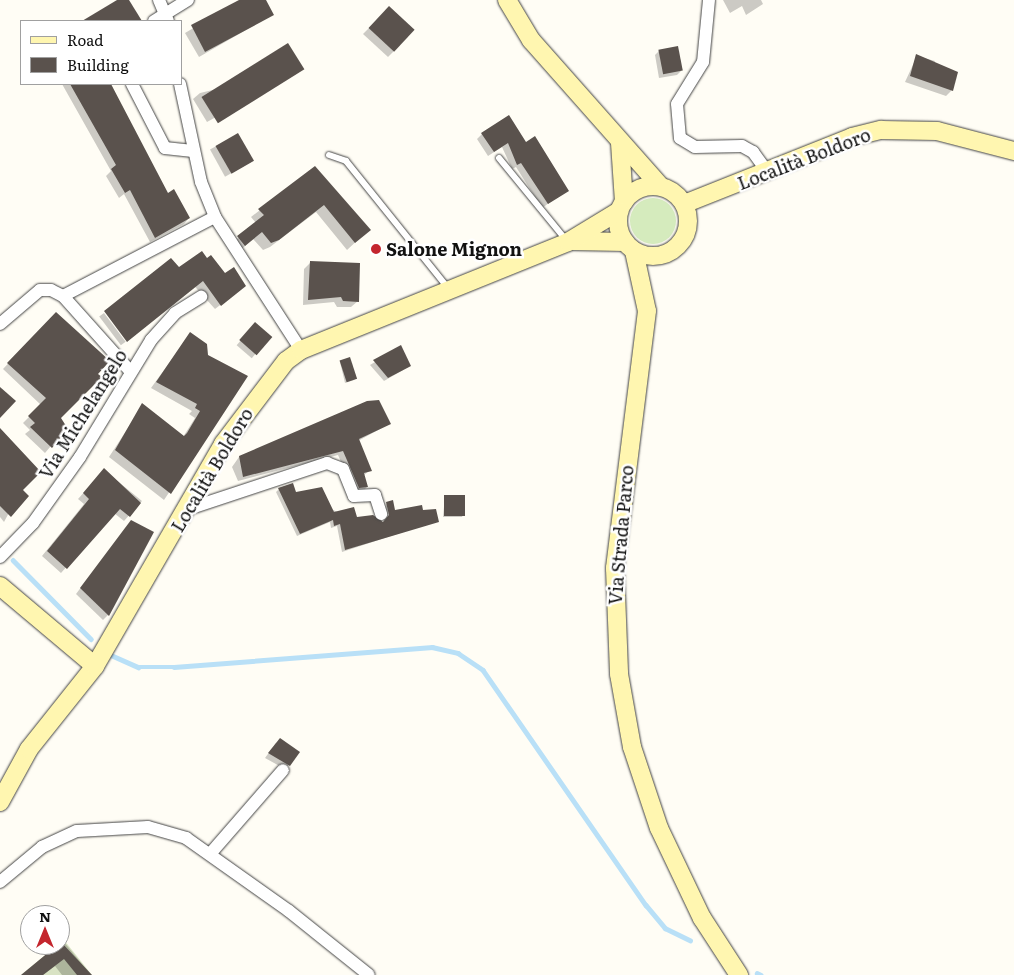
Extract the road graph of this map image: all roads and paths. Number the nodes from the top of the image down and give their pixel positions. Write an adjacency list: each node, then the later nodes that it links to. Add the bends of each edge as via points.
1 (159, 0): 5 (street)
2 (188, 0): 5 (street)
3 (507, 0): 8 (street, via 532,40)
4 (709, 0): 13 (street, via 703,62 677,104 680,138 695,147 742,146 754,152)
5 (167, 17)
6 (133, 85): 9 (street, via 165,148)
7 (180, 85): 9 (street)
8 (620, 143): 14 (street); 16 (street)
9 (193, 151): 17 (street)
10 (1014, 151): 13 (street, Località Boldoro, via 938,131 881,130 852,137)
11 (329, 155): 20 (lane, via 346,161)
12 (499, 158): 18 (lane)
13 (767, 171): 15 (street, Località Boldoro)
14 (660, 187): 15 (street); 16 (street, via 640,189)
15 (684, 204): 19 (street, via 688,228 676,248 655,256)
16 (622, 207): 18 (street, Località Boldoro); 19 (street)
17 (215, 217): 21 (street); 24 (street)
18 (568, 242): 19 (street, Località Boldoro, via 603,238); 20 (street, Località Boldoro)
19 (629, 247): 36 (street, Via Strada Parco, via 647,311 615,568 619,674 632,747 658,828 702,918)
20 (450, 291): 24 (street, Località Boldoro)
21 (63, 296): 23 (street, via 40,290); 25 (street)
22 (201, 297): 25 (street, Via Michelangelo, via 175,313)
23 (0, 324)
24 (301, 350): 26 (street, Località Boldoro, via 277,370 251,405)
25 (130, 371): 28 (street, Via Michelangelo, via 80,457 33,523)
26 (185, 510): 27 (street, via 327,463 343,469 354,496 375,496); 30 (street, Località Boldoro)
27 (381, 514)
28 (0, 557)
29 (0, 586): 30 (street)
30 (99, 660): 32 (street, Località Boldoro, via 29,749)
31 (283, 770): 33 (street)
32 (0, 802)
33 (210, 854): 34 (street, via 186,838 148,827 109,826 76,831 42,847); 35 (street)
34 (0, 882)
35 (369, 975)
36 (739, 975)

